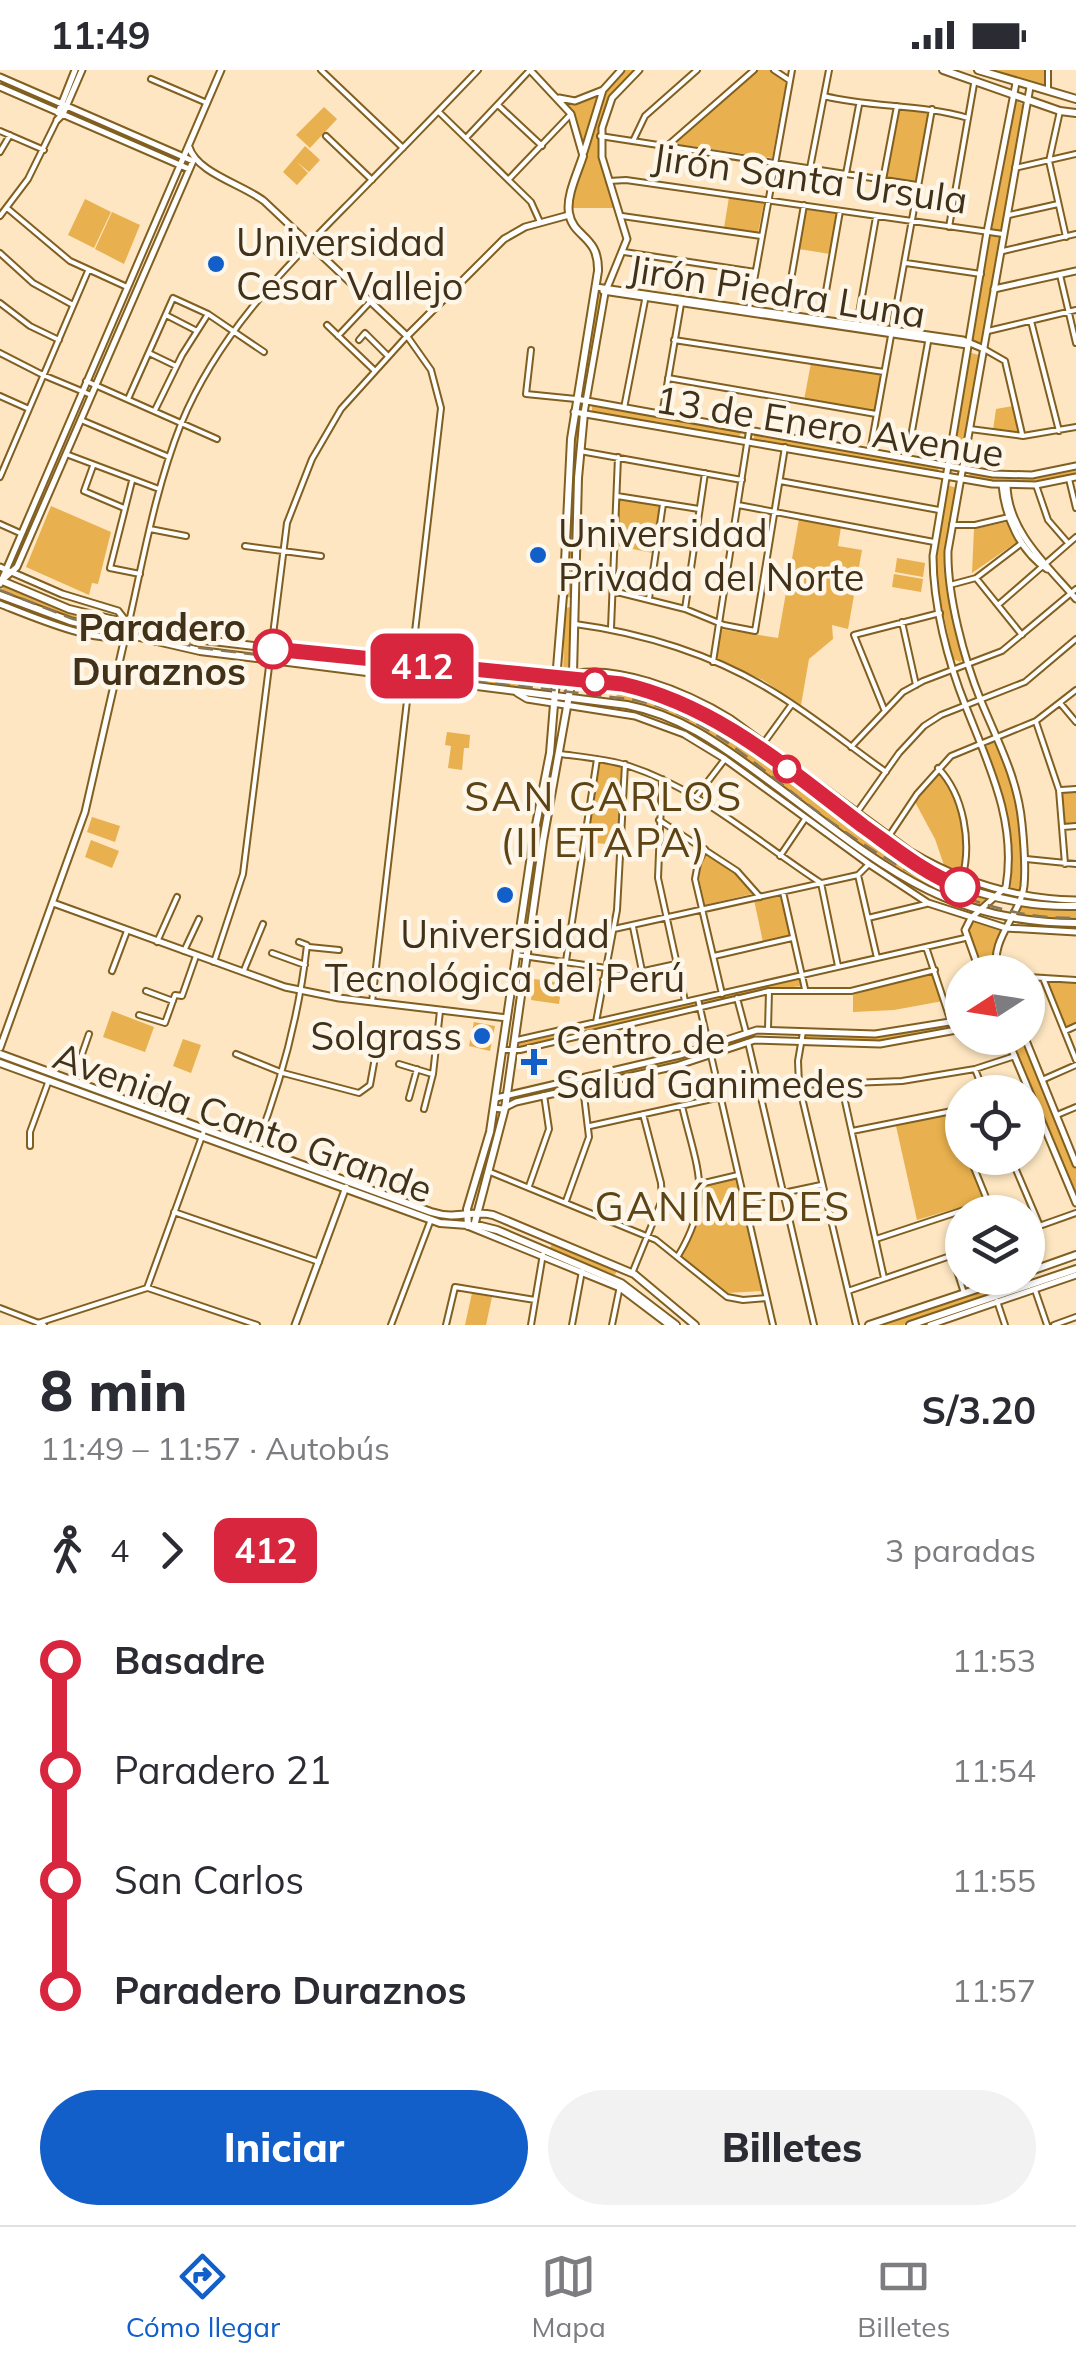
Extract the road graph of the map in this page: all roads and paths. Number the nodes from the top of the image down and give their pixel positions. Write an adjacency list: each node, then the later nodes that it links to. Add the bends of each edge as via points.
1 (78, 70): 31 (main road)
2 (221, 70): 30 (main road)
3 (321, 70): 51 (street)
4 (478, 70): 37 (street)
5 (530, 70): 27 (main road); 32 (street)
6 (621, 70): 23 (main road)
7 (639, 70): 45 (main road, via 612,98)
8 (697, 70): 47 (street, via 645,116)
9 (754, 70): 49 (street)
10 (774, 70): 18 (street)
11 (792, 70): 18 (street)
12 (829, 70): 26 (street)
13 (943, 70): 19 (main road)
14 (978, 70): 20 (main road)
15 (1048, 70): 24 (street)
16 (0, 77): 31 (main road)
17 (151, 80): 30 (street)
18 (789, 80): 59 (street)
19 (974, 80): 25 (main road); 41 (street)
20 (1016, 83): 22 (main road); 25 (main road)
21 (0, 87): 40 (main road)
22 (1030, 87): 24 (main road); 29 (main road)
23 (603, 90): 27 (main road, via 575,101); 56 (main road)
24 (1048, 92): 28 (main road)
25 (1014, 95): 29 (main road); 86 (main road)
26 (824, 96): 33 (street); 62 (street)
27 (558, 98): 39 (main road)
28 (1076, 99)
29 (1027, 100): 36 (main road); 63 (main road)
30 (207, 103): 50 (main road)
31 (64, 104): 40 (main road); 55 (main road)
32 (498, 105): 46 (street); 48 (street)
33 (860, 105): 34 (street); 65 (street)
34 (897, 106): 35 (street); 68 (street)
35 (932, 108): 41 (street); 70 (street)
36 (1060, 111): 38 (main road); 58 (street)
37 (438, 112): 46 (street); 51 (street)
38 (1076, 113)
39 (572, 114): 48 (street); 56 (main road)
40 (60, 115): 52 (street); 60 (main road)
41 (968, 118): 85 (street)
42 (0, 131): 43 (street)
43 (10, 135): 52 (street); 53 (street)
44 (326, 136): 66 (street)
45 (600, 136): 47 (street); 69 (main road)
46 (466, 138): 67 (street)
47 (634, 141): 49 (street)
48 (542, 146): 67 (street)
49 (667, 146): 59 (street)
50 (189, 148): 55 (main road); 57 (main road)
51 (403, 148): 66 (street)
52 (44, 150): 74 (street)
53 (0, 152)
54 (1076, 154): 58 (street)
55 (184, 156): 57 (main road); 60 (main road)
56 (583, 156): 77 (main road)
57 (193, 160): 61 (main road); 64 (main road)
58 (1048, 160): 63 (street); 72 (street)
59 (774, 163): 62 (street); 71 (street)
60 (180, 164): 64 (main road); 76 (main road)
61 (200, 166): 64 (main road); 91 (main road, via 259,197)
62 (810, 168): 65 (street)
63 (1015, 168): 81 (main road)
64 (189, 169): 82 (main road)
65 (846, 174): 68 (street)
66 (372, 180): 91 (street)
67 (508, 180): 83 (street, via 535,206)
68 (883, 180): 70 (street)
69 (609, 181): 71 (street, Jirón Santa Ursula); 79 (main road)
70 (919, 185): 84 (street)
71 (768, 200): 73 (street, Jirón Santa Ursula); 89 (street)
72 (1058, 204): 81 (street); 90 (street)
73 (804, 205): 75 (street, Jirón Santa Ursula); 115 (street)
74 (7, 208): 78 (street); 97 (street)
75 (840, 211): 80 (street, Jirón Santa Ursula); 116 (street)
76 (158, 214): 82 (main road); 101 (main road)
77 (569, 215): 83 (main road); 102 (main road, via 596,250)
78 (0, 216)
79 (622, 216): 89 (street); 92 (main road)
80 (876, 216): 84 (street, Jirón Santa Ursula); 119 (street)
81 (1007, 216): 87 (main road)
82 (166, 217): 144 (main road)
83 (540, 222): 125 (main road, via 498,244)
84 (912, 222): 85 (street, Jirón Santa Ursula); 95 (street)
85 (949, 226): 86 (street, Jirón Santa Ursula)
86 (988, 232): 87 (street, Jirón Santa Ursula); 99 (main road)
87 (1004, 234): 93 (main road)
88 (1076, 234): 90 (street)
89 (761, 236): 98 (street)
90 (1066, 236): 93 (street)
91 (309, 243): 106 (main road); 120 (street)
92 (624, 252): 98 (street); 104 (main road)
93 (1000, 252): 103 (main road)
94 (0, 253): 109 (street, via 33,283)
95 (906, 263): 99 (street); 123 (street)
96 (1076, 270): 100 (main road)
97 (88, 271): 101 (street); 109 (street)
98 (755, 272): 110 (street)
99 (981, 274): 131 (main road)
100 (1060, 274): 103 (main road); 112 (street)
101 (127, 287): 143 (main road)
102 (596, 287): 104 (main road, Jirón Piedra Luna); 149 (main road)
103 (994, 289): 122 (main road)
104 (606, 290): 105 (main road, Jirón Piedra Luna); 150 (main road)
105 (645, 296): 108 (main road, Jirón Piedra Luna); 110 (main road, Jirón Piedra Luna); 151 (street)
106 (370, 301): 124 (street); 125 (main road)
107 (0, 303): 126 (street)
108 (681, 304): 115 (main road, Jirón Piedra Luna); 128 (street)
109 (74, 305): 126 (street)
110 (749, 309): 115 (main road, Jirón Piedra Luna)
111 (1076, 310): 112 (street)
112 (1068, 312): 117 (street); 130 (street)
113 (208, 314): 114 (street, via 172,298); 120 (street); 121 (street)
114 (165, 315): 121 (street); 136 (street)
115 (785, 316): 116 (main road, Jirón Piedra Luna); 123 (main road, Jirón Piedra Luna)
116 (821, 320): 119 (main road, Jirón Piedra Luna)
117 (1031, 321): 122 (street); 163 (street)
118 (327, 325): 124 (street)
119 (857, 325): 123 (main road, Jirón Piedra Luna)
120 (234, 329): 135 (street); 159 (street)
121 (197, 331): 138 (street)
122 (987, 332): 133 (main road)
123 (892, 333): 129 (main road, Jirón Piedra Luna); 131 (main road, Jirón Piedra Luna); 140 (street)
124 (338, 336): 139 (street)
125 (407, 336): 137 (street); 242 (street, via 431,370 441,408)
126 (59, 340): 141 (street)
127 (359, 340): 137 (street, via 365,333)
128 (674, 340): 140 (street); 142 (street)
129 (928, 342): 131 (main road, Jirón Piedra Luna); 173 (street)
130 (1076, 343)
131 (968, 345): 133 (main road, Jirón Piedra Luna); 175 (main road)
132 (532, 350): 149 (street, via 526,394)
133 (984, 350): 161 (main road); 164 (street, via 1005,360)
134 (0, 352): 141 (street)
135 (264, 352)
136 (148, 353): 138 (street); 148 (street)
137 (388, 356): 139 (street)
138 (176, 366): 153 (street)
139 (375, 371): 208 (street, via 342,408 312,459)
140 (884, 372): 156 (street)
141 (44, 376): 145 (street); 152 (street)
142 (668, 378): 156 (street); 157 (street)
143 (86, 381): 144 (street); 145 (main road)
144 (95, 385): 146 (main road); 148 (street)
145 (82, 391): 146 (street); 201 (main road)
146 (91, 395): 158 (main road)
147 (0, 396): 152 (street)
148 (128, 399): 153 (street)
149 (576, 399): 150 (main road, 13 de Enero Avenue); 154 (main road)
150 (586, 402): 151 (main road, 13 de Enero Avenue); 155 (main road)
151 (624, 408): 157 (main road, 13 de Enero Avenue)
152 (29, 409): 180 (street)
153 (155, 410): 159 (street)
154 (574, 412): 155 (main road, 13 de Enero Avenue); 220 (main road)
155 (584, 414): 166 (main road, 13 de Enero Avenue); 168 (main road)
156 (876, 414): 169 (street)
157 (662, 415): 162 (main road, 13 de Enero Avenue)
158 (80, 420): 170 (main road); 171 (street)
159 (182, 422): 165 (street); 171 (street)
160 (1076, 427): 163 (street)
161 (970, 429): 164 (street); 177 (main road)
162 (750, 431): 166 (street); 169 (main road, 13 de Enero Avenue)
163 (1059, 431): 164 (street)
164 (1023, 436)
165 (217, 438)
166 (748, 441): 167 (main road, 13 de Enero Avenue); 183 (street)
167 (785, 447): 179 (main road, 13 de Enero Avenue); 185 (street)
168 (580, 451): 172 (street); 221 (main road)
169 (870, 452): 173 (main road, 13 de Enero Avenue)
170 (66, 454): 174 (street); 211 (main road, via 18,567)
171 (169, 456): 188 (street)
172 (618, 458): 178 (street); 189 (street)
173 (907, 459): 175 (main road, 13 de Enero Avenue)
174 (92, 466): 184 (street); 192 (street, via 84,491)
175 (947, 466): 177 (main road, 13 de Enero Avenue); 179 (main road)
176 (1076, 466): 177 (main road, 13 de Enero Avenue, via 1020,476)
177 (962, 469): 182 (main road)
178 (705, 473): 183 (street); 194 (street)
179 (945, 476): 182 (main road, 13 de Enero Avenue); 195 (main road)
180 (0, 477)
181 (1072, 478): 187 (main road, 13 de Enero Avenue); 193 (street)
182 (960, 479): 186 (main road, 13 de Enero Avenue); 199 (main road)
183 (742, 480): 191 (street)
184 (132, 481): 188 (street); 192 (street)
185 (780, 481): 195 (street); 196 (street)
186 (1005, 485): 187 (main road, 13 de Enero Avenue); 197 (main road); 210 (main road, via 1017,524)
187 (1036, 485): 206 (street, via 1048,520)
188 (158, 489): 200 (street)
189 (617, 496): 190 (street); 216 (street)
190 (663, 504): 194 (street); 219 (street)
191 (738, 505): 196 (street); 227 (street)
192 (124, 508): 212 (street, via 110,568)
193 (1076, 508)
194 (699, 509): 224 (street)
195 (939, 510): 204 (main road)
196 (774, 512): 204 (street); 227 (street, via 755,631)
197 (1009, 517): 199 (street); 205 (main road)
198 (0, 524): 201 (street)
199 (952, 525): 215 (main road)
200 (150, 529): 202 (street); 212 (street)
201 (20, 533): 211 (main road)
202 (186, 536)
203 (1076, 537): 206 (street)
204 (934, 542): 225 (main road)
205 (1022, 543): 210 (main road); 213 (street)
206 (1068, 543): 210 (street)
207 (245, 546): 208 (street)
208 (282, 550): 209 (street); 237 (street)
209 (321, 556)
210 (1044, 565): 217 (main road); 223 (street)
211 (5, 570): 214 (main road); 228 (main road, via 118,611)
212 (140, 574): 228 (street)
213 (976, 578): 215 (street); 223 (street)
214 (0, 582): 228 (main road)
215 (950, 585): 241 (main road)
216 (613, 591): 219 (street); 230 (street)
217 (1074, 594): 232 (street)
218 (0, 595): 233 (main road)
219 (649, 599): 224 (street)
220 (563, 602): 221 (main road); 246 (main road)
221 (576, 602): 229 (main road)
222 (0, 604): 233 (main road, via 114,640)
223 (998, 605): 232 (street)
224 (685, 609): 227 (street)
225 (940, 613): 226 (street); 243 (main road)
226 (902, 622): 247 (street); 255 (street, via 854,634)
227 (718, 623): 240 (street)
228 (128, 624): 231 (main road); 233 (main road)
229 (575, 624): 230 (street); 245 (main road)
230 (611, 628): 240 (street)
231 (168, 634): 235 (main road); 236 (main road)
232 (1022, 634): 241 (street)
233 (125, 635): 235 (main road); 294 (main road, via 86,812)
234 (1076, 639): 249 (street, via 1025,682)
235 (166, 644): 238 (main road)
236 (238, 645): 237 (main road); 238 (main road)
237 (270, 649): 239 (street); 242 (main road)
238 (236, 656): 239 (main road)
239 (269, 659): 244 (main road); 328 (street, via 243,874)
240 (712, 662): 253 (street)
241 (969, 663): 243 (street); 249 (main road)
242 (410, 665): 244 (street); 246 (main road)
243 (954, 669): 247 (street); 254 (main road)
244 (409, 677): 250 (main road); 350 (street)
245 (572, 677): 246 (main road); 251 (main road); 260 (main road, via 638,678 661,686 714,709); 292 (main road, via 642,688 705,713 920,867)
246 (558, 679): 250 (main road)
247 (916, 685): 255 (street)
248 (1076, 690): 252 (street)
249 (980, 698): 254 (street); 258 (main road)
250 (556, 700): 251 (main road); 262 (main road)
251 (568, 702): 263 (main road); 265 (main road, via 668,726); 298 (main road, via 646,708 691,726 901,876)
252 (1060, 703): 256 (street); 257 (street)
253 (792, 704): 260 (street); 261 (street)
254 (965, 705): 259 (main road); 268 (street, via 919,730)
255 (884, 710): 261 (street)
256 (1036, 721): 258 (street); 271 (street)
257 (1076, 722)
258 (997, 735): 259 (street); 281 (main road, via 1016,792)
259 (981, 742): 267 (street); 288 (main road, via 1003,804)
260 (763, 744): 273 (main road)
261 (851, 747): 268 (street)
262 (550, 753): 263 (street); 320 (main road)
263 (560, 754): 264 (street); 324 (main road)
264 (598, 759): 266 (street); 327 (street)
265 (725, 759): 272 (street); 274 (main road)
266 (624, 764): 269 (street); 308 (street)
267 (938, 768): 278 (street); 286 (street, via 963,821)
268 (886, 772): 273 (street)
269 (662, 779): 272 (street); 275 (street)
270 (1076, 789): 271 (street)
271 (1059, 790): 277 (street)
272 (696, 797): 280 (street)
273 (858, 812): 278 (main road)
274 (807, 817): 280 (street); 282 (main road)
275 (659, 820): 279 (street); 299 (street, via 658,878)
276 (1076, 826): 277 (street)
277 (1063, 828): 283 (street)
278 (889, 836): 286 (main road)
279 (705, 849): 291 (street, via 744,876); 297 (street, via 695,879)
280 (780, 856): 287 (street)
281 (1024, 858): 283 (street); 293 (main road)
282 (869, 864): 285 (street); 295 (main road)
283 (1065, 864): 284 (street)
284 (1076, 864)
285 (858, 875): 287 (street); 300 (street)
286 (962, 879): 288 (main road)
287 (820, 883): 289 (street); 331 (street)
288 (1003, 891): 292 (main road); 293 (main road)
289 (783, 892): 291 (street); 311 (street)
290 (176, 897): 313 (street)
291 (760, 897): 297 (street)
292 (997, 898): 293 (main road); 298 (main road)
293 (1020, 899): 296 (main road); 303 (main road)
294 (53, 903): 309 (main road); 372 (main road)
295 (928, 903): 300 (street); 301 (main road)
296 (1076, 903)
297 (702, 910): 299 (street); 325 (street)
298 (980, 911): 301 (main road); 303 (main road)
299 (666, 918): 306 (street); 329 (street)
300 (868, 918): 326 (street)
301 (971, 918): 307 (main road); 312 (main road)
302 (199, 919): 318 (street)
303 (1010, 919): 304 (main road); 307 (main road)
304 (1076, 923)
305 (264, 924): 336 (street)
306 (633, 925): 308 (street); 335 (street)
307 (1006, 928): 310 (main road); 322 (main road)
308 (614, 929): 332 (street)
309 (127, 931): 313 (main road); 334 (street)
310 (1076, 932)
311 (794, 937): 325 (street); 337 (street)
312 (966, 938): 316 (street); 321 (main road)
313 (158, 942): 318 (main road)
314 (299, 942): 315 (street)
315 (307, 946): 317 (street); 330 (street)
316 (926, 947): 326 (street); 333 (street)
317 (339, 950)
318 (184, 951): 323 (main road)
319 (272, 953): 330 (street)
320 (516, 954): 324 (street); 356 (main road)
321 (973, 955)
322 (997, 955)
323 (196, 956): 328 (main road); 349 (street, via 182,996)
324 (526, 956): 327 (street); 367 (main road)
325 (714, 956): 346 (street)
326 (877, 958): 331 (street)
327 (566, 961): 332 (street)
328 (214, 962): 336 (main road)
329 (676, 964): 335 (street); 351 (street)
330 (304, 965): 344 (street)
331 (838, 966): 337 (street)
332 (606, 968): 339 (street)
333 (935, 970): 342 (street, via 850,990); 352 (street)
334 (112, 971)
335 (642, 971): 339 (street)
336 (243, 973): 344 (main road)
337 (802, 975): 342 (street); 346 (street)
338 (1045, 978): 340 (street)
339 (603, 980): 357 (street)
340 (1076, 980)
341 (1045, 981): 362 (street)
342 (805, 989): 345 (street)
343 (146, 991): 349 (street)
344 (302, 991): 350 (main road); 383 (street)
345 (769, 991): 347 (street); 360 (street)
346 (722, 994): 348 (street)
347 (737, 998): 353 (street); 363 (street)
348 (698, 999): 351 (street); 353 (street)
349 (173, 1001): 355 (street, via 164,1024)
350 (372, 1002): 354 (main road)
351 (686, 1002): 357 (street)
352 (945, 1002)
353 (700, 1007): 370 (street); 373 (street)
354 (440, 1010): 356 (main road); 384 (street)
355 (139, 1016)
356 (507, 1018): 366 (main road)
357 (596, 1022): 367 (street)
358 (945, 1023): 361 (main road, via 875,1034)
359 (1076, 1026): 362 (street)
360 (768, 1029): 361 (main road); 363 (main road)
361 (803, 1031): 368 (street)
362 (1065, 1031): 379 (street)
363 (746, 1032): 370 (main road)
364 (945, 1033): 368 (main road, via 880,1044)
365 (89, 1034): 388 (street)
366 (504, 1039): 367 (street); 371 (main road)
367 (515, 1040): 373 (main road)
368 (802, 1040): 369 (main road); 390 (street)
369 (748, 1042): 376 (main road); 418 (street)
370 (709, 1045): 376 (street); 393 (main road)
371 (503, 1050): 373 (street); 397 (main road)
372 (0, 1051): 386 (main road, Avenida Canto Grande)
373 (513, 1051): 393 (main road)
374 (376, 1052): 383 (street, via 370,1085 357,1094)
375 (236, 1054): 383 (street)
376 (711, 1054): 391 (main road); 395 (street)
377 (1015, 1056): 381 (street); 421 (main road)
378 (0, 1063): 386 (main road, Avenida Canto Grande)
379 (1076, 1063): 387 (street)
380 (399, 1064): 382 (street)
381 (975, 1068): 385 (street); 389 (street, via 887,1083)
382 (417, 1069): 384 (street); 396 (street)
383 (283, 1072): 410 (street)
384 (434, 1074): 402 (street)
385 (978, 1075)
386 (51, 1076): 388 (main road, Avenida Canto Grande); 408 (main road, Avenida Canto Grande); 409 (street)
387 (1045, 1078)
388 (73, 1080): 408 (main road, Avenida Canto Grande)
389 (842, 1083): 390 (street); 407 (street)
390 (799, 1085): 416 (street)
391 (583, 1086): 394 (main road); 406 (street)
392 (1045, 1088): 405 (main road)
393 (507, 1094): 397 (main road); 401 (main road)
394 (544, 1096): 401 (main road); 417 (street, via 550,1129)
395 (721, 1097): 398 (street); 413 (street)
396 (408, 1098)
397 (496, 1098): 400 (main road)
398 (682, 1106): 404 (street); 414 (street)
399 (1076, 1107): 405 (street)
400 (494, 1108): 401 (main road); 425 (main road)
401 (506, 1108): 412 (main road)
402 (424, 1109)
403 (945, 1113): 407 (street)
404 (644, 1114): 406 (street); 430 (street, via 662,1191)
405 (1056, 1115): 411 (main road)
406 (590, 1126): 419 (street)
407 (852, 1131): 431 (street)
408 (203, 1132): 410 (main road, Avenida Canto Grande); 415 (main road, Avenida Canto Grande); 422 (street)
409 (30, 1146)
410 (256, 1147): 415 (main road, Avenida Canto Grande)
411 (1076, 1164)
412 (490, 1172): 417 (street); 423 (main road)
413 (738, 1175): 414 (street); 420 (street)
414 (700, 1184): 434 (street, via 696,1224)
415 (347, 1185): 425 (main road, Avenida Canto Grande, via 445,1216); 427 (main road, Avenida Canto Grande); 436 (main road)
416 (821, 1185): 418 (street); 445 (street)
417 (529, 1186): 419 (street)
418 (783, 1193): 420 (street); 467 (street)
419 (566, 1201): 430 (street)
420 (744, 1201): 449 (street)
421 (1076, 1203)
422 (174, 1212): 436 (street); 444 (street)
423 (478, 1212): 425 (main road); 429 (main road); 440 (main road)
424 (1076, 1213): 428 (street)
425 (466, 1215): 429 (main road)
426 (945, 1216): 431 (street)
427 (430, 1220): 429 (main road, Avenida Canto Grande); 459 (street)
428 (1045, 1224)
429 (471, 1226): 432 (main road, Avenida Canto Grande)
430 (647, 1236): 434 (street); 440 (street)
431 (876, 1239): 441 (street)
432 (544, 1253): 438 (main road, Avenida Canto Grande); 450 (street)
433 (1076, 1255): 437 (main road)
434 (678, 1256): 449 (street, via 727,1297)
435 (945, 1258): 441 (street)
436 (319, 1262): 458 (main road)
437 (1045, 1266)
438 (582, 1269): 443 (main road, Avenida Canto Grande); 462 (street)
439 (1076, 1272): 442 (main road)
440 (632, 1273): 465 (main road)
441 (884, 1278): 445 (street)
442 (1045, 1283)
443 (620, 1285): 463 (street); 464 (main road, Avenida Canto Grande)
444 (147, 1288): 453 (street); 457 (street)
445 (848, 1291): 468 (street)
446 (958, 1295): 469 (main road)
447 (1011, 1295): 451 (main road)
448 (1037, 1295): 473 (street)
449 (767, 1298): 466 (street)
450 (535, 1300): 460 (street, via 454,1286); 461 (street)
451 (997, 1300): 470 (main road); 471 (main road); 472 (street)
452 (0, 1308): 455 (street)
453 (63, 1316): 455 (street); 456 (street)
454 (1076, 1317): 474 (street)
455 (41, 1324)
456 (58, 1325)
457 (257, 1325)
458 (295, 1325)
459 (391, 1325)
460 (446, 1325)
461 (530, 1325)
462 (572, 1325)
463 (612, 1325)
464 (672, 1325)
465 (696, 1325)
466 (773, 1325)
467 (814, 1325)
468 (856, 1325)
469 (868, 1325)
470 (910, 1325)
471 (930, 1325)
472 (1005, 1325)
473 (1047, 1325)
474 (1054, 1325)

